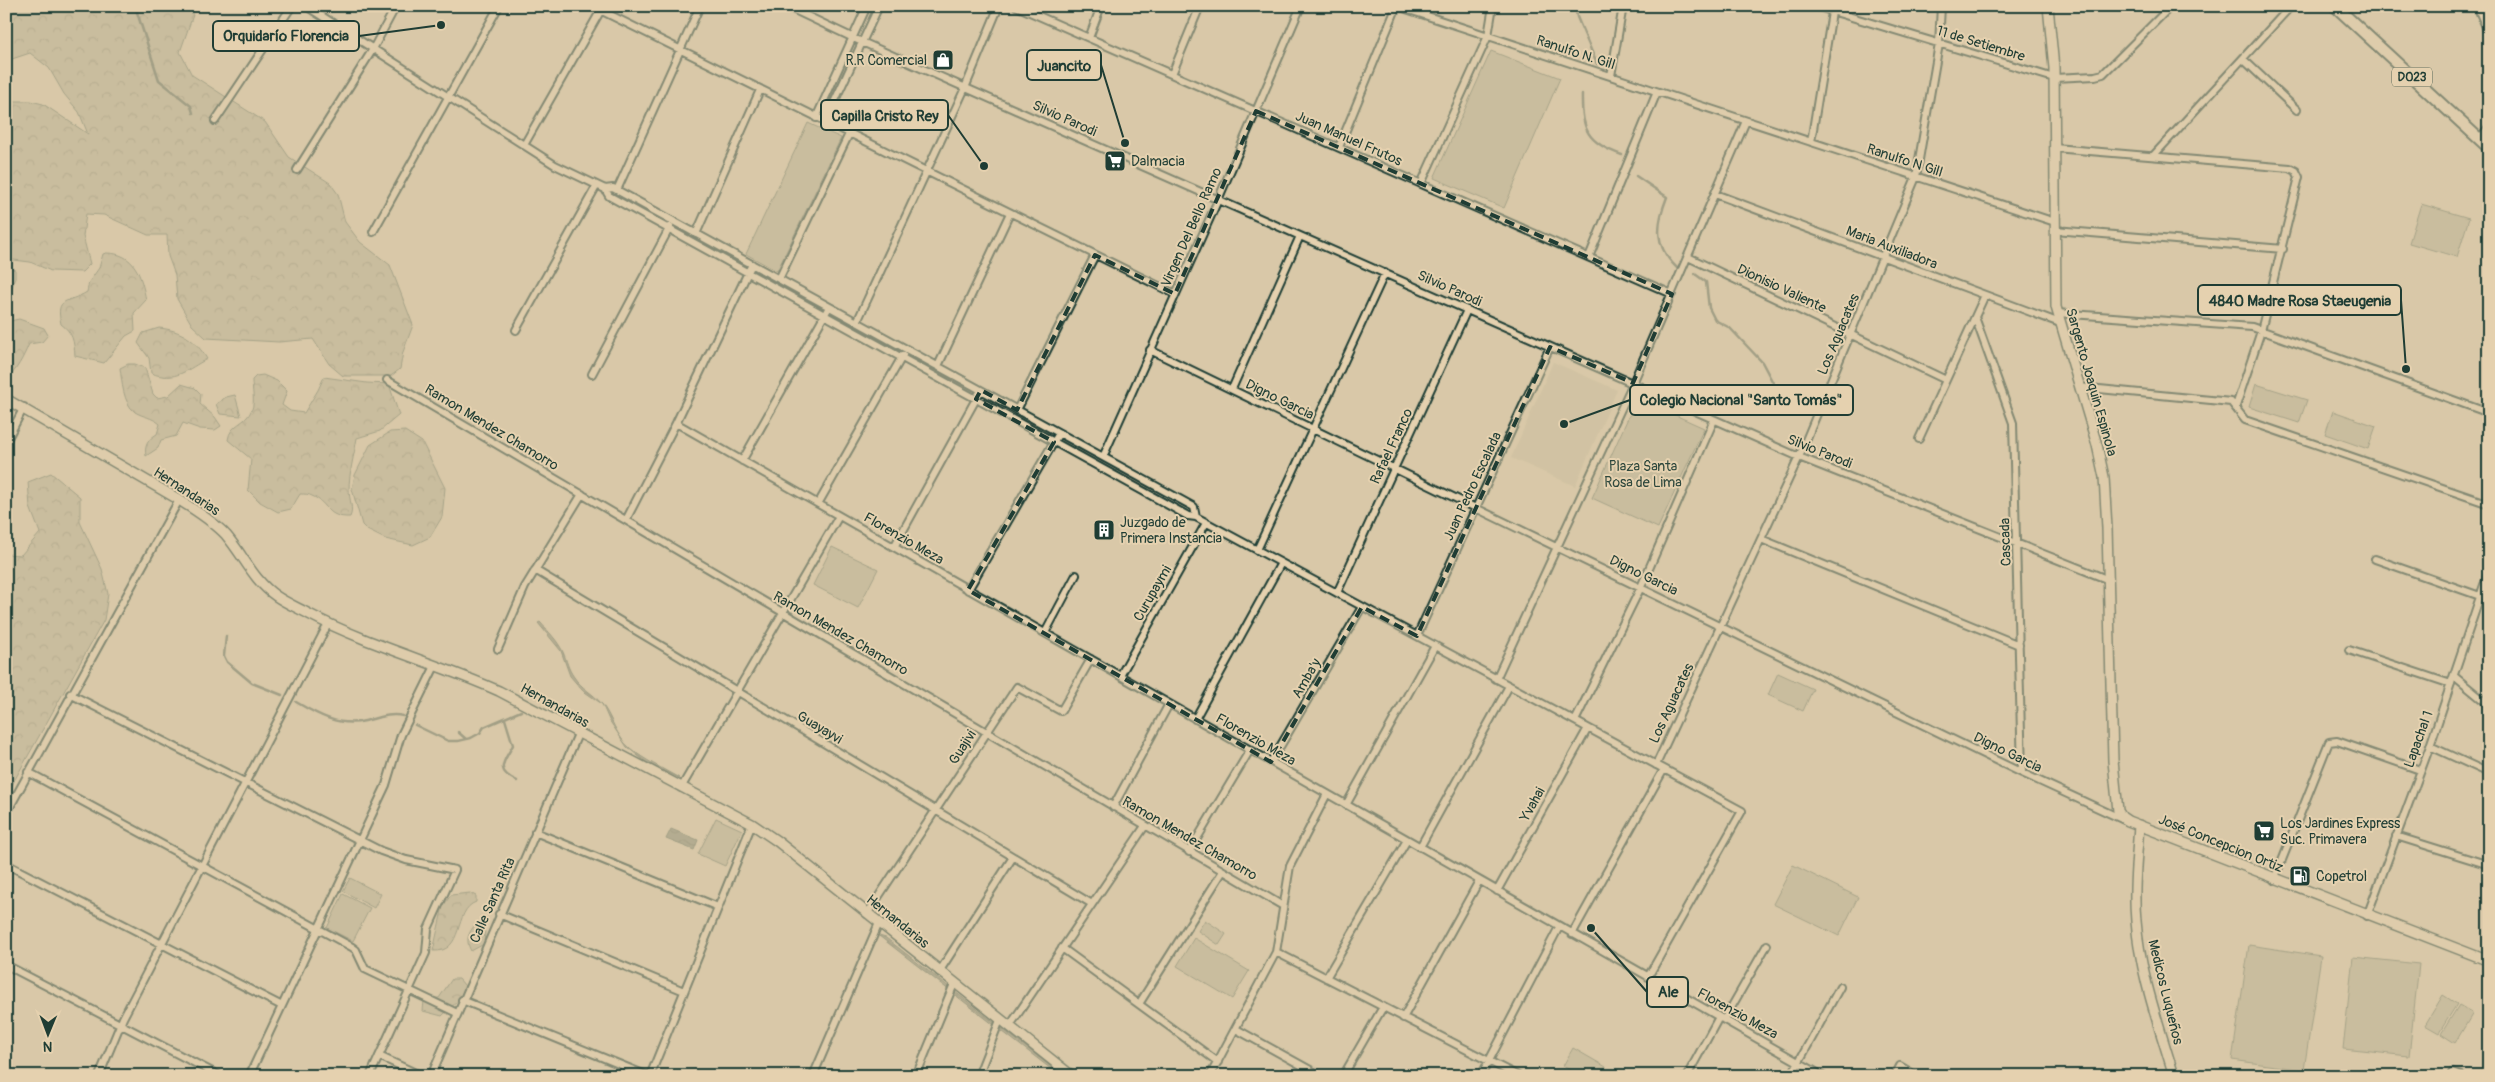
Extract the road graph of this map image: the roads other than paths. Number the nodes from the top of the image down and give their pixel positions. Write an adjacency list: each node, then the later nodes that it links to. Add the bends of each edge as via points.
1 (292, 6): 47 (street)
2 (306, 6): 34 (street)
3 (396, 6): 34 (street)
4 (499, 6): 43 (street)
5 (592, 6): 27 (street)
6 (700, 6): 35 (street)
7 (786, 6): 30 (street, Silvio Parodi)
8 (867, 6): 30 (street)
9 (878, 6): 32 (street)
10 (999, 6): 40 (street)
11 (1016, 6): 31 (street, Juan Manuel Frutos)
12 (1101, 6): 31 (street)
13 (1200, 6): 37 (street)
14 (1301, 6): 45 (street, Virgen Del Bello Ramo)
15 (1397, 6): 25 (street, Ranulfo N. Gill); 55 (street)
16 (1493, 6): 29 (street)
17 (1623, 6): 38 (street)
18 (1815, 6): 26 (street, 11 de Setiembre)
19 (1941, 6): 33 (street, Los Aguacates)
20 (2048, 6): 39 (street, Sargento Joaquin Espinola)
21 (2171, 6): 39 (street, 11 de Setiembre, via 2103,74)
22 (2291, 6): 36 (street)
23 (2335, 6): 52 (main road, D023)
24 (2476, 6): 28 (street)
25 (1415, 9): 29 (street, Ranulfo N. Gill)
26 (1832, 9): 33 (street, 11 de Setiembre); 53 (street)
27 (601, 10): 35 (street); 54 (street)
28 (2489, 34)
29 (1488, 36): 38 (street, Ranulfo N. Gill); 62 (street)
30 (853, 38): 32 (street, Silvio Parodi); 46 (street)
31 (1089, 38): 37 (street, Juan Manuel Frutos)
32 (862, 42): 40 (street, Silvio Parodi); 49 (street)
33 (1939, 44): 39 (street, 11 de Setiembre); 61 (street, Los Aguacates)
34 (373, 49): 43 (street); 59 (street)
35 (679, 50): 41 (street); 65 (street)
36 (2242, 59): 44 (street); 58 (street)
37 (1172, 74): 45 (street, Juan Manuel Frutos)
38 (1611, 76): 42 (street, Ranulfo N. Gill)
39 (2054, 78): 56 (street, Sargento Joaquin Espinola)
40 (965, 88): 60 (street); 67 (street, Silvio Parodi)
41 (760, 90): 46 (street); 73 (street)
42 (1657, 92): 48 (street, Ranulfo N. Gill); 77 (street)
43 (449, 97): 54 (street); 72 (street)
44 (2297, 110)
45 (1256, 111): 55 (street, Juan Manuel Frutos); 67 (street, Virgen Del Bello Ramo)
46 (816, 118): 49 (street)
47 (214, 121)
48 (1746, 121): 53 (street, Ranulfo N Gill); 66 (street)
49 (825, 122): 51 (street)
50 (2489, 127): 52 (street)
51 (849, 134): 60 (street); 83 (street)
52 (2479, 139): 57 (main road, D023)
53 (1811, 142): 61 (street, Ranulfo N Gill)
54 (524, 145): 63 (street, via 555,165)
55 (1338, 147): 62 (street, Juan Manuel Frutos)
56 (2054, 148): 58 (street); 70 (street, Sargento Joaquin Espinola)
57 (2489, 148)
58 (2154, 155): 75 (street, via 2296,171 2299,177)
59 (297, 170)
60 (927, 172): 68 (street); 92 (street)
61 (1916, 177): 70 (street, Ranulfo N Gill); 79 (street, Los Aguacates)
62 (1421, 184): 77 (street, Juan Manuel Frutos)
63 (597, 185): 64 (street); 94 (street)
64 (605, 189): 65 (street); 71 (street, via 609,196)
65 (617, 190): 69 (street)
66 (1715, 194): 78 (street); 79 (street, Maria Auxiliadora)
67 (1218, 200): 74 (street, Silvio Parodi); 84 (street, Virgen Del Bello Ramo)
68 (1010, 213): 76 (street); 101 (street)
69 (673, 221): 71 (street); 73 (street)
70 (2055, 226): 75 (street, Ranulfo N Gill); 89 (street, Sargento Joaquin Espinola)
71 (668, 229): 81 (street); 102 (street)
72 (373, 232)
73 (696, 234): 80 (street)
74 (1300, 236): 82 (street, Silvio Parodi); 107 (street)
75 (2283, 249): 95 (street)
76 (1096, 255): 84 (street); 113 (street)
77 (1589, 257): 85 (street, Juan Manuel Frutos)
78 (1688, 257): 85 (street); 96 (street, Dionisio Valiente)
79 (1884, 257): 86 (street, Maria Auxiliadora); 96 (street, Los Aguacates)
80 (752, 264): 81 (street); 83 (street)
81 (748, 273): 90 (street); 116 (street)
82 (1385, 273): 88 (street, Silvio Parodi); 117 (street)
83 (779, 279): 87 (street)
84 (1175, 294): 99 (street, Virgen Del Bello Ramo)
85 (1672, 294): 105 (street)
86 (1985, 295): 91 (street); 93 (street, Maria Auxiliadora)
87 (829, 306): 90 (street); 92 (street)
88 (1467, 310): 97 (street, Silvio Parodi); 125 (street, Rafael Franco)
89 (2057, 313): 93 (street, Sargento Joaquin Espinola); 95 (street, via 2252,327)
90 (824, 315): 100 (street); 124 (street)
91 (1975, 317): 104 (street); 136 (street, Cascada, via 2013,423)
92 (857, 322): 98 (street)
93 (2060, 323): 106 (street, Sargento Joaquin Espinola)
94 (516, 330)
95 (2261, 331): 111 (street); 114 (street)
96 (1851, 335): 104 (street, Dionisio Valiente); 123 (street, Los Aguacates)
97 (1550, 347): 105 (street, Silvio Parodi); 130 (street, Juan Pedro Escalada)
98 (906, 349): 100 (street); 101 (street)
99 (1150, 350): 107 (street, Digno Garcia); 122 (street, Virgen Del Bello Ramo)
100 (901, 358): 110 (street); 128 (street)
101 (938, 366): 108 (street)
102 (592, 374)
103 (387, 380): 126 (street, Ramon Mendez Chamorro)
104 (1946, 380): 119 (street)
105 (1633, 383): 115 (street, Silvio Parodi); 138 (street)
106 (2079, 387): 111 (street, via 2222,400); 145 (street, Sargento Joaquin Espinola, via 2098,445 2104,477)
107 (1232, 389): 117 (street, Digno Garcia)
108 (982, 390): 110 (street); 113 (street)
109 (6, 399): 112 (street, Hernandarias)
110 (976, 399): 121 (street); 137 (street)
111 (2236, 406): 129 (street, via 2245,420)
112 (24, 408): 120 (street); 127 (street, Hernandarias)
113 (1017, 410): 118 (street)
114 (2489, 412)
115 (1714, 420): 123 (street, Silvio Parodi); 146 (street)
116 (676, 423): 124 (street, Florenzio Meza); 133 (street)
117 (1313, 429): 125 (street, Digno Garcia); 139 (street)
118 (1059, 433): 121 (street); 122 (street)
119 (1919, 439)
120 (6, 442)
121 (1054, 442): 132 (street, via 1188,516); 147 (street)
122 (1103, 457): 132 (street, via 1194,507)
123 (1799, 457): 135 (street, Los Aguacates); 136 (street, Silvio Parodi)
124 (742, 461): 128 (street, Florenzio Meza)
125 (1395, 468): 130 (street, Digno Garcia); 148 (street, Rafael Franco)
126 (582, 494): 133 (street, Ramon Mendez Chamorro); 142 (street)
127 (179, 500): 153 (street, Hernandarias, via 222,532 265,588); 169 (street)
128 (818, 504): 131 (street, Florenzio Meza)
129 (2489, 504)
130 (1476, 508): 138 (street, Digno Garcia); 156 (street, Juan Pedro Escalada)
131 (838, 516): 137 (street, Florenzio Meza); 152 (street)
132 (1196, 517): 134 (street)
133 (626, 520): 152 (street, Ramon Mendez Chamorro)
134 (1206, 523): 139 (street); 163 (street, Curupaymi)
135 (1761, 539): 154 (street, Los Aguacates); 157 (street)
136 (2018, 544): 145 (street, Silvio Parodi); 157 (street, Cascada)
137 (894, 547): 147 (street, Florenzio Meza)
138 (1558, 547): 146 (street, Digno Garcia); 165 (street)
139 (1257, 550): 141 (street)
140 (2375, 559): 149 (street)
141 (1281, 563): 148 (street); 172 (street)
142 (535, 570): 159 (street); 168 (street, Guayayvi)
143 (2489, 570): 149 (street, Lapachal 1)
144 (1076, 575): 155 (street)
145 (2109, 580): 193 (street, Sargento Joaquin Espinola, via 2115,788 2118,810)
146 (1641, 587): 154 (street, Digno Garcia); 173 (street)
147 (968, 590): 155 (street, Florenzio Meza)
148 (1337, 593): 151 (street)
149 (2481, 593): 150 (street); 164 (street, Lapachal 1)
150 (2489, 595)
151 (1362, 607): 156 (street); 179 (street, Amba'y)
152 (782, 613): 168 (street); 175 (street, Ramon Mendez Chamorro)
153 (328, 624): 162 (street, Hernandarias); 186 (street)
154 (1721, 626): 180 (street, Los Aguacates); 184 (street, Digno Garcia)
155 (1045, 633): 161 (street, Florenzio Meza)
156 (1417, 636): 158 (street)
157 (2019, 645): 184 (street, Cascada)
158 (1435, 646): 165 (street); 189 (street)
159 (498, 649)
160 (2350, 650): 166 (street)
161 (1091, 659): 163 (street, Florenzio Meza); 175 (street, Guajivi, via 1061,711 1016,687)
162 (435, 666): 176 (street, Hernandarias, via 499,690); 200 (street, via 401,736 386,784)
163 (1120, 676): 170 (street, Florenzio Meza)
164 (2454, 676): 166 (street, Lapachal 1); 171 (street)
165 (1496, 679): 167 (street)
166 (2451, 684): 177 (street, Lapachal 1)
167 (1510, 686): 173 (street); 201 (street)
168 (736, 691): 187 (street); 191 (street, Guayayvi)
169 (70, 694): 183 (street); 186 (street)
170 (1170, 704): 172 (street, Florenzio Meza); 190 (street)
171 (2489, 705)
172 (1195, 719): 178 (street, Florenzio Meza)
173 (1575, 721): 174 (street)
174 (1588, 728): 180 (street); 210 (street, Yvahai)
175 (986, 732): 190 (street, Ramon Mendez Chamorro); 191 (street, Guajivi)
176 (578, 734): 187 (street, Hernandarias); 197 (street, Calle Santa Rita)
177 (2430, 746): 182 (street, Lapachal 1); 185 (street)
178 (1250, 750): 179 (street, Florenzio Meza); 202 (street)
179 (1271, 762): 188 (street, Florenzio Meza)
180 (1656, 765): 181 (street)
181 (1664, 769): 220 (street); 228 (street, via 1742,811)
182 (2420, 770): 198 (street, Lapachal 1); 208 (street, via 2337,741 2329,742)
183 (28, 772): 192 (street); 206 (street)
184 (2022, 773): 193 (street, Digno Garcia)
185 (2489, 773)
186 (245, 783): 200 (street); 206 (street)
187 (681, 788): 194 (street, Hernandarias)
188 (1327, 794): 189 (street, Florenzio Meza); 212 (street, via 1294,855)
189 (1346, 805): 199 (street, Florenzio Meza)
190 (1113, 807): 196 (street, Ramon Mendez Chamorro)
191 (935, 810): 203 (street, Guayayvi); 215 (street, Guajivi)
192 (6, 814)
193 (2128, 821): 195 (street, José Concepcion Ortiz)
194 (752, 824): 213 (street); 215 (street, Hernandarias)
195 (2139, 825): 208 (street, José Concepcion Ortiz); 271 (street, Medicos Luqueños, via 2135,895 2139,946)
196 (1145, 826): 202 (street, Ramon Mendez Chamorro); 211 (street)
197 (535, 832): 213 (street); 214 (street, Calle Santa Rita)
198 (2396, 836): 205 (street); 216 (street, Lapachal 1)
199 (1407, 840): 201 (street, Florenzio Meza); 229 (street)
200 (359, 841): 219 (street); 232 (street, via 393,856 454,870 428,929 426,954)
201 (1420, 847): 209 (street, Florenzio Meza)
202 (1189, 852): 207 (street, Ramon Mendez Chamorro)
203 (1013, 857): 211 (street, Guayayvi); 227 (street)
204 (6, 864): 221 (street)
205 (2489, 865)
206 (202, 866): 219 (street); 221 (street)
207 (1223, 871): 212 (street, Ramon Mendez Chamorro); 235 (street)
208 (2274, 880): 216 (street, José Concepcion Ortiz)
209 (1479, 881): 210 (street, Florenzio Meza); 239 (street)
210 (1497, 891): 218 (street, Florenzio Meza)
211 (1092, 904): 223 (street)
212 (1283, 906): 224 (street)
213 (718, 907): 233 (street)
214 (500, 914): 233 (street); 234 (street, Calle Santa Rita)
215 (867, 914): 217 (street, Hernandarias)
216 (2367, 916): 225 (street, José Concepcion Ortiz)
217 (879, 923): 227 (street, Hernandarias); 257 (street)
218 (1559, 927): 220 (street, Florenzio Meza); 246 (street)
219 (318, 929): 232 (street, via 356,950 364,969); 236 (street)
220 (1572, 934): 228 (street, Florenzio Meza)
221 (162, 944): 236 (street); 242 (street)
222 (1767, 945): 240 (street)
223 (1062, 948): 235 (street); 243 (street)
224 (1276, 952): 229 (street); 244 (street)
225 (2489, 961)
226 (6, 965): 242 (street)
227 (939, 972): 230 (street, Hernandarias)
228 (1648, 977): 240 (street, Florenzio Meza)
229 (1326, 978): 237 (street)
230 (954, 984): 241 (street, Hernandarias); 258 (street)
231 (1840, 987): 248 (street)
232 (409, 990): 238 (street); 245 (street)
233 (684, 991): 256 (street)
234 (462, 1000): 238 (street, Calle Santa Rita); 256 (street)
235 (1139, 1004): 247 (street)
236 (282, 1006): 252 (street)
237 (1383, 1007): 239 (street); 263 (street)
238 (457, 1012): 255 (street, Calle Santa Rita)
239 (1403, 1018): 246 (street)
240 (1721, 1018): 248 (street, Florenzio Meza); 266 (street)
241 (1000, 1020): 243 (street, Hernandarias); 259 (street)
242 (120, 1024): 250 (street); 251 (street)
243 (1009, 1027): 260 (street, Hernandarias)
244 (1236, 1029): 247 (street); 262 (street)
245 (379, 1056): 253 (street); 254 (street)
246 (1489, 1061): 264 (street); 265 (street)
247 (1218, 1062): 261 (street)
248 (1799, 1062): 267 (street); 268 (street, Florenzio Meza)
249 (2452, 1074): 272 (street)
250 (99, 1076)
251 (220, 1076)
252 (249, 1076)
253 (370, 1076)
254 (422, 1076)
255 (430, 1076)
256 (649, 1076)
257 (813, 1076)
258 (916, 1076)
259 (978, 1076)
260 (1072, 1076)
261 (1210, 1076)
262 (1321, 1076)
263 (1343, 1076)
264 (1480, 1076)
265 (1518, 1076)
266 (1687, 1076)
267 (1791, 1076)
268 (1823, 1076)
269 (1895, 1076): 270 (street, via 1900,1066)
270 (1917, 1076)
271 (2174, 1076)
272 (2461, 1076)

